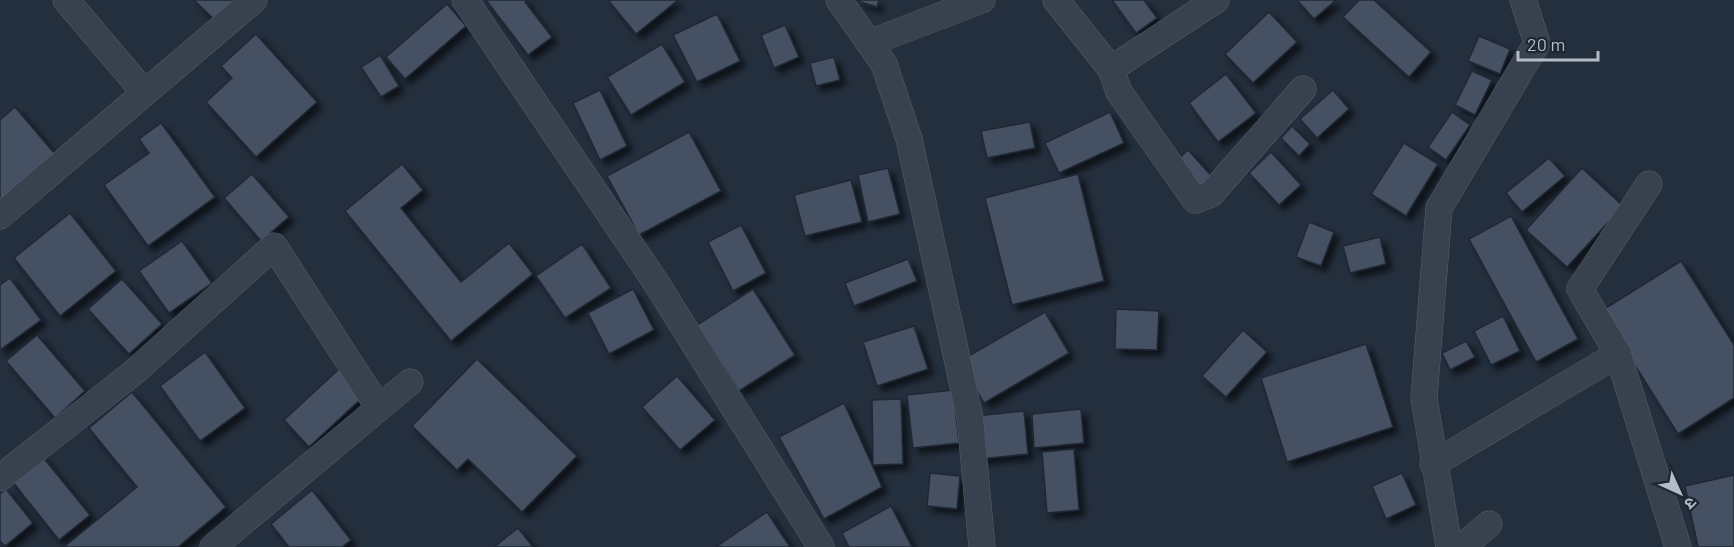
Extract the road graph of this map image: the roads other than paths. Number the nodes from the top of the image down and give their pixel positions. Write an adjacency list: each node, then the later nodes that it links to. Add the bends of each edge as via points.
1 (66, 0): 12 (street)
2 (254, 0): 12 (street)
3 (465, 0): 22 (street, via 655,281)
4 (838, 0): 9 (street)
5 (982, 0): 9 (street)
6 (1056, 0): 10 (street)
7 (1216, 0): 10 (street)
8 (1523, 0): 18 (street, via 1537,43 1438,208 1424,398)
9 (869, 43): 23 (street, via 884,64 909,139 970,418)
10 (1111, 69): 11 (street, via 1119,92 1195,200 1211,194)
11 (1303, 88)
12 (144, 92): 14 (street)
13 (1649, 184): 15 (street, via 1580,289)
14 (0, 216)
15 (1618, 354): 18 (street); 26 (street)
16 (410, 382): 17 (street)
17 (379, 408): 19 (street, via 274,246 133,373); 21 (street)
18 (1433, 464): 24 (street)
19 (0, 478)
20 (1489, 524): 25 (street)
21 (213, 547)
22 (821, 547)
23 (982, 547)
24 (1449, 547)
25 (1462, 547)
26 (1678, 547)

